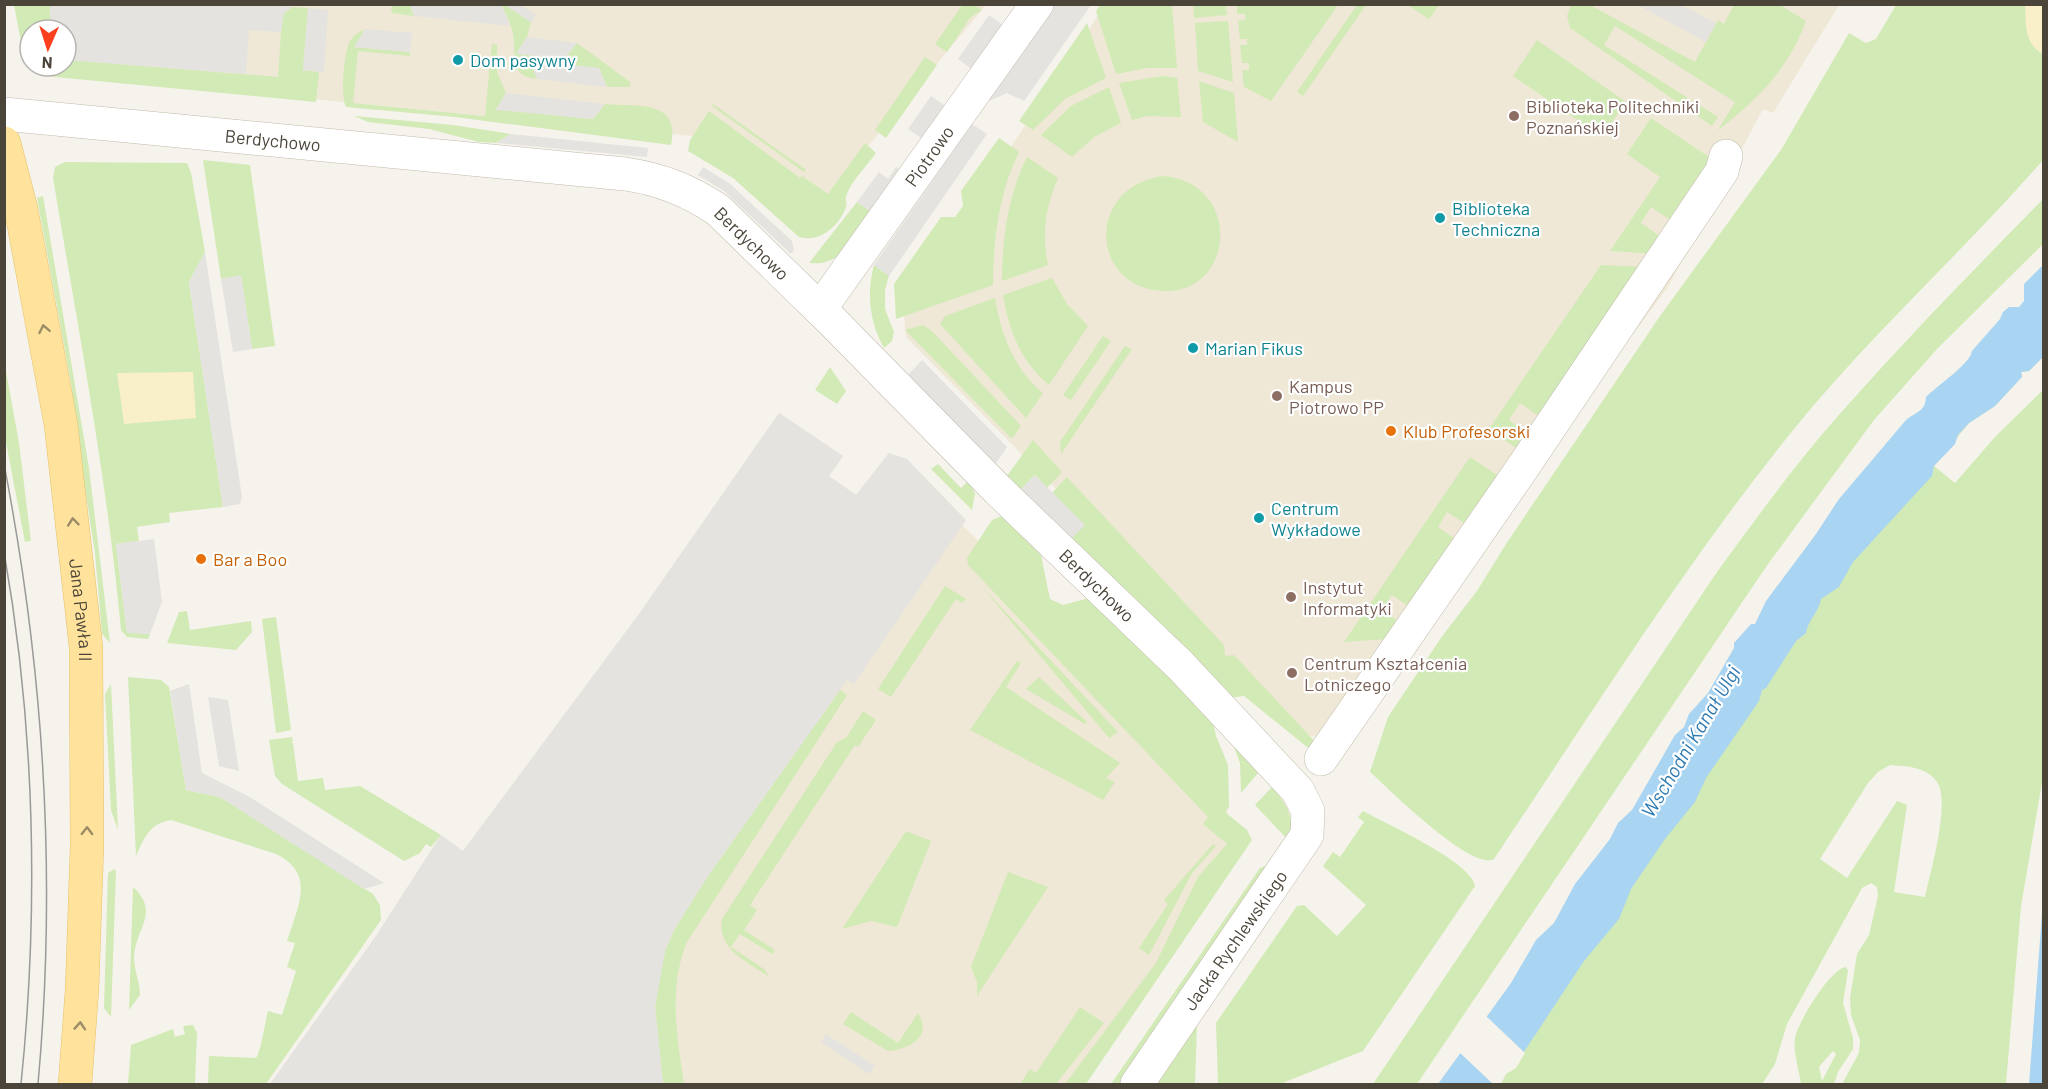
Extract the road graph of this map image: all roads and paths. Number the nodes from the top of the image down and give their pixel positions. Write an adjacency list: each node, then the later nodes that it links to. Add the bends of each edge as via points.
1 (1037, 4): 5 (street, Piotrowo)
2 (4, 114): 5 (street, Berdychowo, via 647,177 685,190 717,210)
3 (4, 143): 8 (main road, Jana Pawła II, one-way to 3, via 87,854 86,647 62,433 21,209)
4 (1726, 156): 6 (street, via 1722,171 1657,271)
5 (820, 309): 7 (street, Berdychowo, via 998,490 1181,666)
6 (1321, 759)
7 (1298, 791): 9 (street, Jacka Rychlewskiego, via 1308,811 1307,835)
8 (75, 1084)
9 (1137, 1084)

